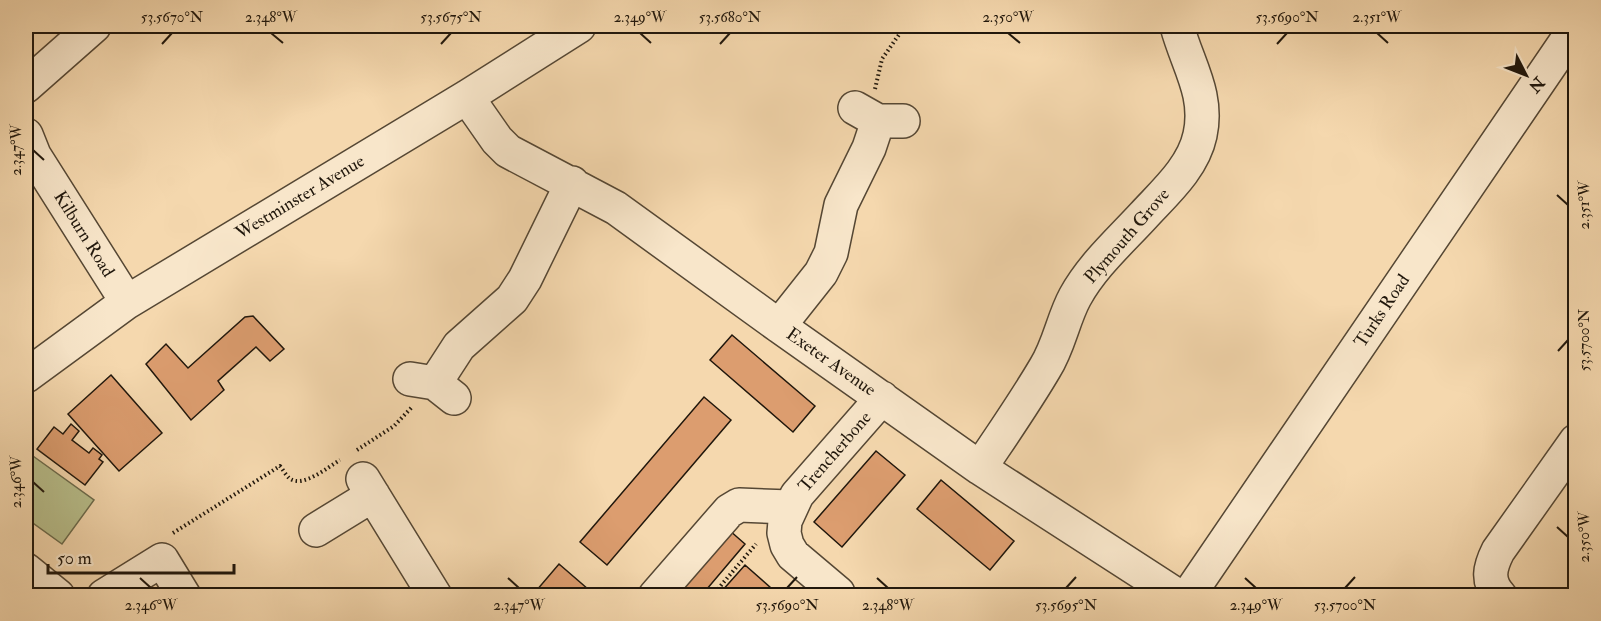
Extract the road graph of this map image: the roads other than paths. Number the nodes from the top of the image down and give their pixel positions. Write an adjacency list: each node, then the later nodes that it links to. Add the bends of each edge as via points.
1 (94, 26): 5 (street)
2 (579, 26): 6 (street, Westminster Avenue)
3 (1177, 26): 16 (street, Plymouth Grove, via 1199,88 1203,114 1189,162 1092,272 1075,298 1046,367)
4 (1573, 35): 27 (street, Turks Road)
5 (26, 86)
6 (467, 97): 9 (street, Exeter Avenue, via 508,151); 10 (street, Westminster Avenue)
7 (876, 117): 11 (street, via 868,148 841,205 831,254 821,273)
8 (28, 150): 10 (street, Kilburn Road)
9 (572, 183): 11 (street, Exeter Avenue, via 616,208); 13 (street, via 513,299 459,346)
10 (127, 302): 12 (street, Westminster Avenue)
11 (779, 326): 14 (street, Exeter Avenue)
12 (26, 376)
13 (432, 386)
14 (882, 398): 16 (street, Exeter Avenue); 17 (street, Trencherbone, via 797,495)
15 (1575, 441): 28 (street, via 1498,551 1491,567 1491,580)
16 (980, 468): 26 (street, Exeter Avenue)
17 (787, 516): 20 (street, via 784,533 793,555); 25 (street, Trencherbone, via 739,505 729,511)
18 (316, 530): 24 (street, via 368,487)
19 (26, 570): 21 (street)
20 (838, 593)
21 (58, 596)
22 (104, 596): 23 (street, via 162,560)
23 (184, 596)
24 (435, 596)
25 (655, 596)
26 (1178, 596)
27 (1188, 596)
28 (1500, 596)

